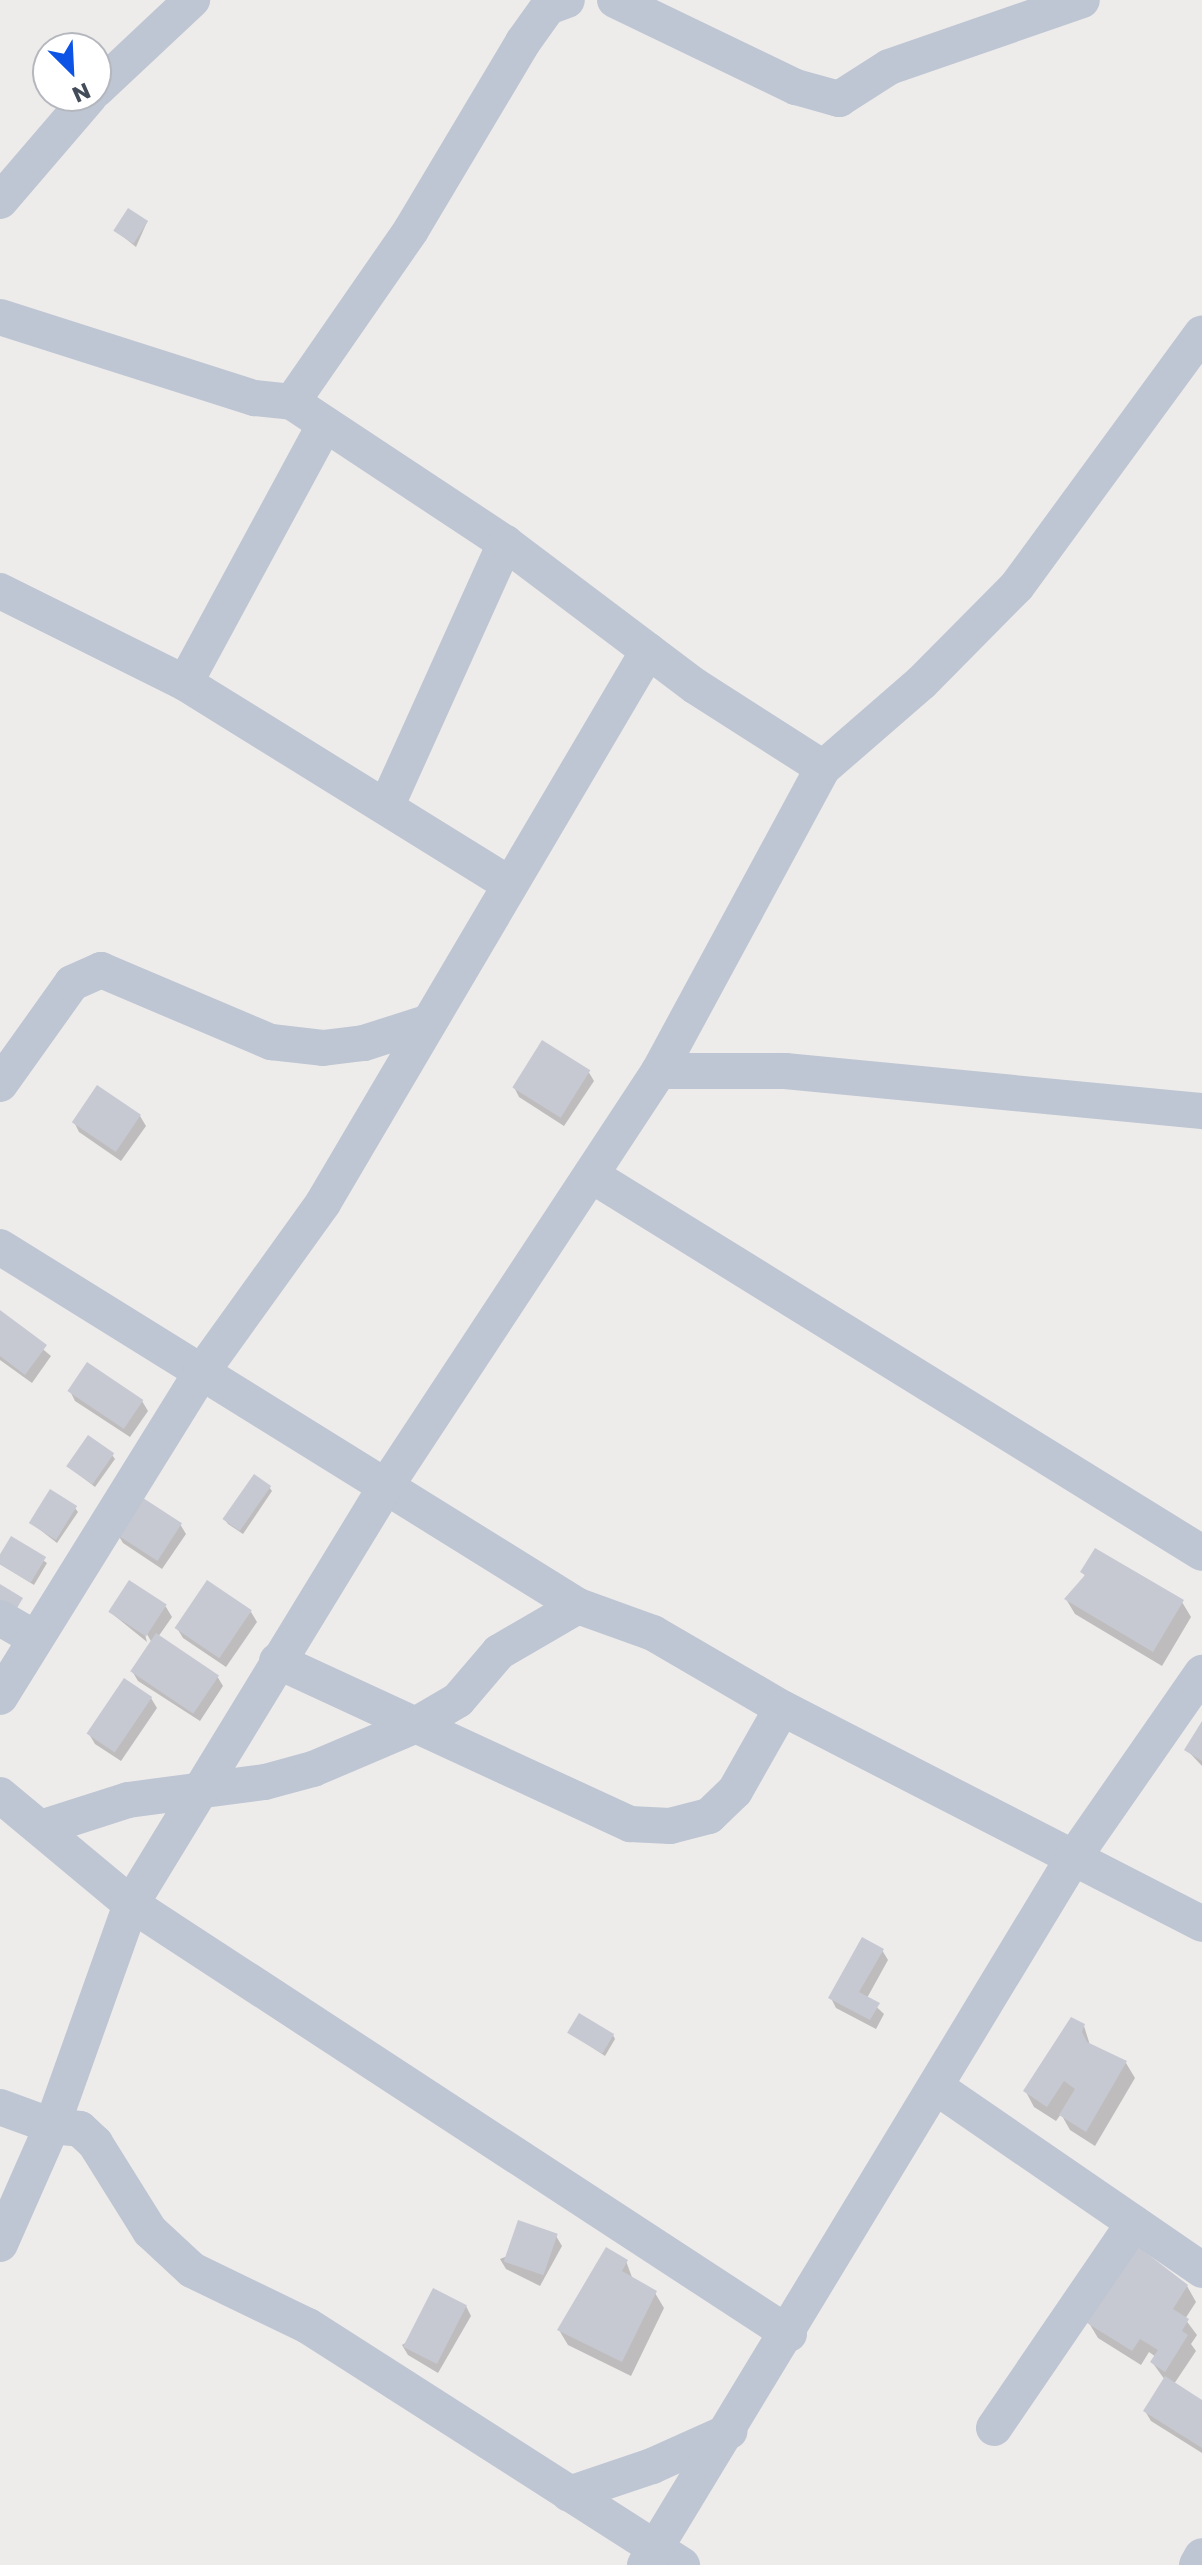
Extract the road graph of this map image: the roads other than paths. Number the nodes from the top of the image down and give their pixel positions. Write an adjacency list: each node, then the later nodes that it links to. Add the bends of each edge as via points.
1 (192, 0): 5 (street)
2 (567, 0): 10 (street, via 548,7 523,42 411,230)
3 (615, 0): 4 (street, via 796,87 839,99 889,67)
4 (1082, 0)
5 (112, 75)
6 (74, 112): 7 (street)
7 (6, 182)
8 (0, 317): 10 (street, via 254,398)
9 (1202, 333): 16 (street, via 1017,586 922,682)
10 (292, 402): 11 (street)
11 (325, 424): 12 (street); 15 (street)
12 (505, 543): 14 (street); 17 (street)
13 (0, 591): 15 (street)
14 (648, 651): 16 (street); 18 (street)
15 (185, 683): 17 (street)
16 (823, 768): 20 (street)
17 (386, 807): 18 (street)
18 (508, 883): 19 (street)
19 (426, 1023): 21 (street, via 364,1043 323,1048 271,1042 101,970 72,983); 25 (street, via 323,1203)
20 (659, 1071): 22 (street, via 785,1071); 23 (street)
21 (0, 1084)
22 (1202, 1111)
23 (591, 1175): 26 (street); 27 (street)
24 (0, 1247): 25 (street)
25 (201, 1373): 26 (street); 30 (street)
26 (384, 1489): 28 (street); 31 (street)
27 (1202, 1553)
28 (578, 1606): 34 (street, via 653,1633); 35 (street, via 499,1652 458,1700)
29 (0, 1618): 30 (street)
30 (34, 1638): 33 (street)
31 (277, 1661): 35 (street); 36 (street)
32 (1202, 1673): 39 (street)
33 (0, 1697)
34 (782, 1708): 35 (street, via 735,1791 709,1816 670,1826 630,1824); 39 (street)
35 (412, 1727): 36 (street, via 313,1769)
36 (197, 1791): 38 (street, via 128,1800); 40 (street)
37 (0, 1795): 38 (street)
38 (44, 1827): 40 (street)
39 (1072, 1860): 41 (street); 42 (street)
40 (131, 1904): 44 (street); 48 (street)
41 (1202, 1924)
42 (936, 2087): 45 (street); 48 (street)
43 (0, 2107): 44 (street)
44 (52, 2126): 46 (street); 51 (street, via 80,2129 95,2143 150,2231 192,2270 308,2326)
45 (1134, 2223): 47 (street); 49 (street)
46 (0, 2244)
47 (1202, 2270)
48 (789, 2334): 50 (street)
49 (994, 2428)
50 (730, 2431): 51 (street, via 652,2466); 53 (street)
51 (569, 2494): 53 (street)
52 (1202, 2556): 54 (street)
53 (660, 2560)
54 (1197, 2565)

